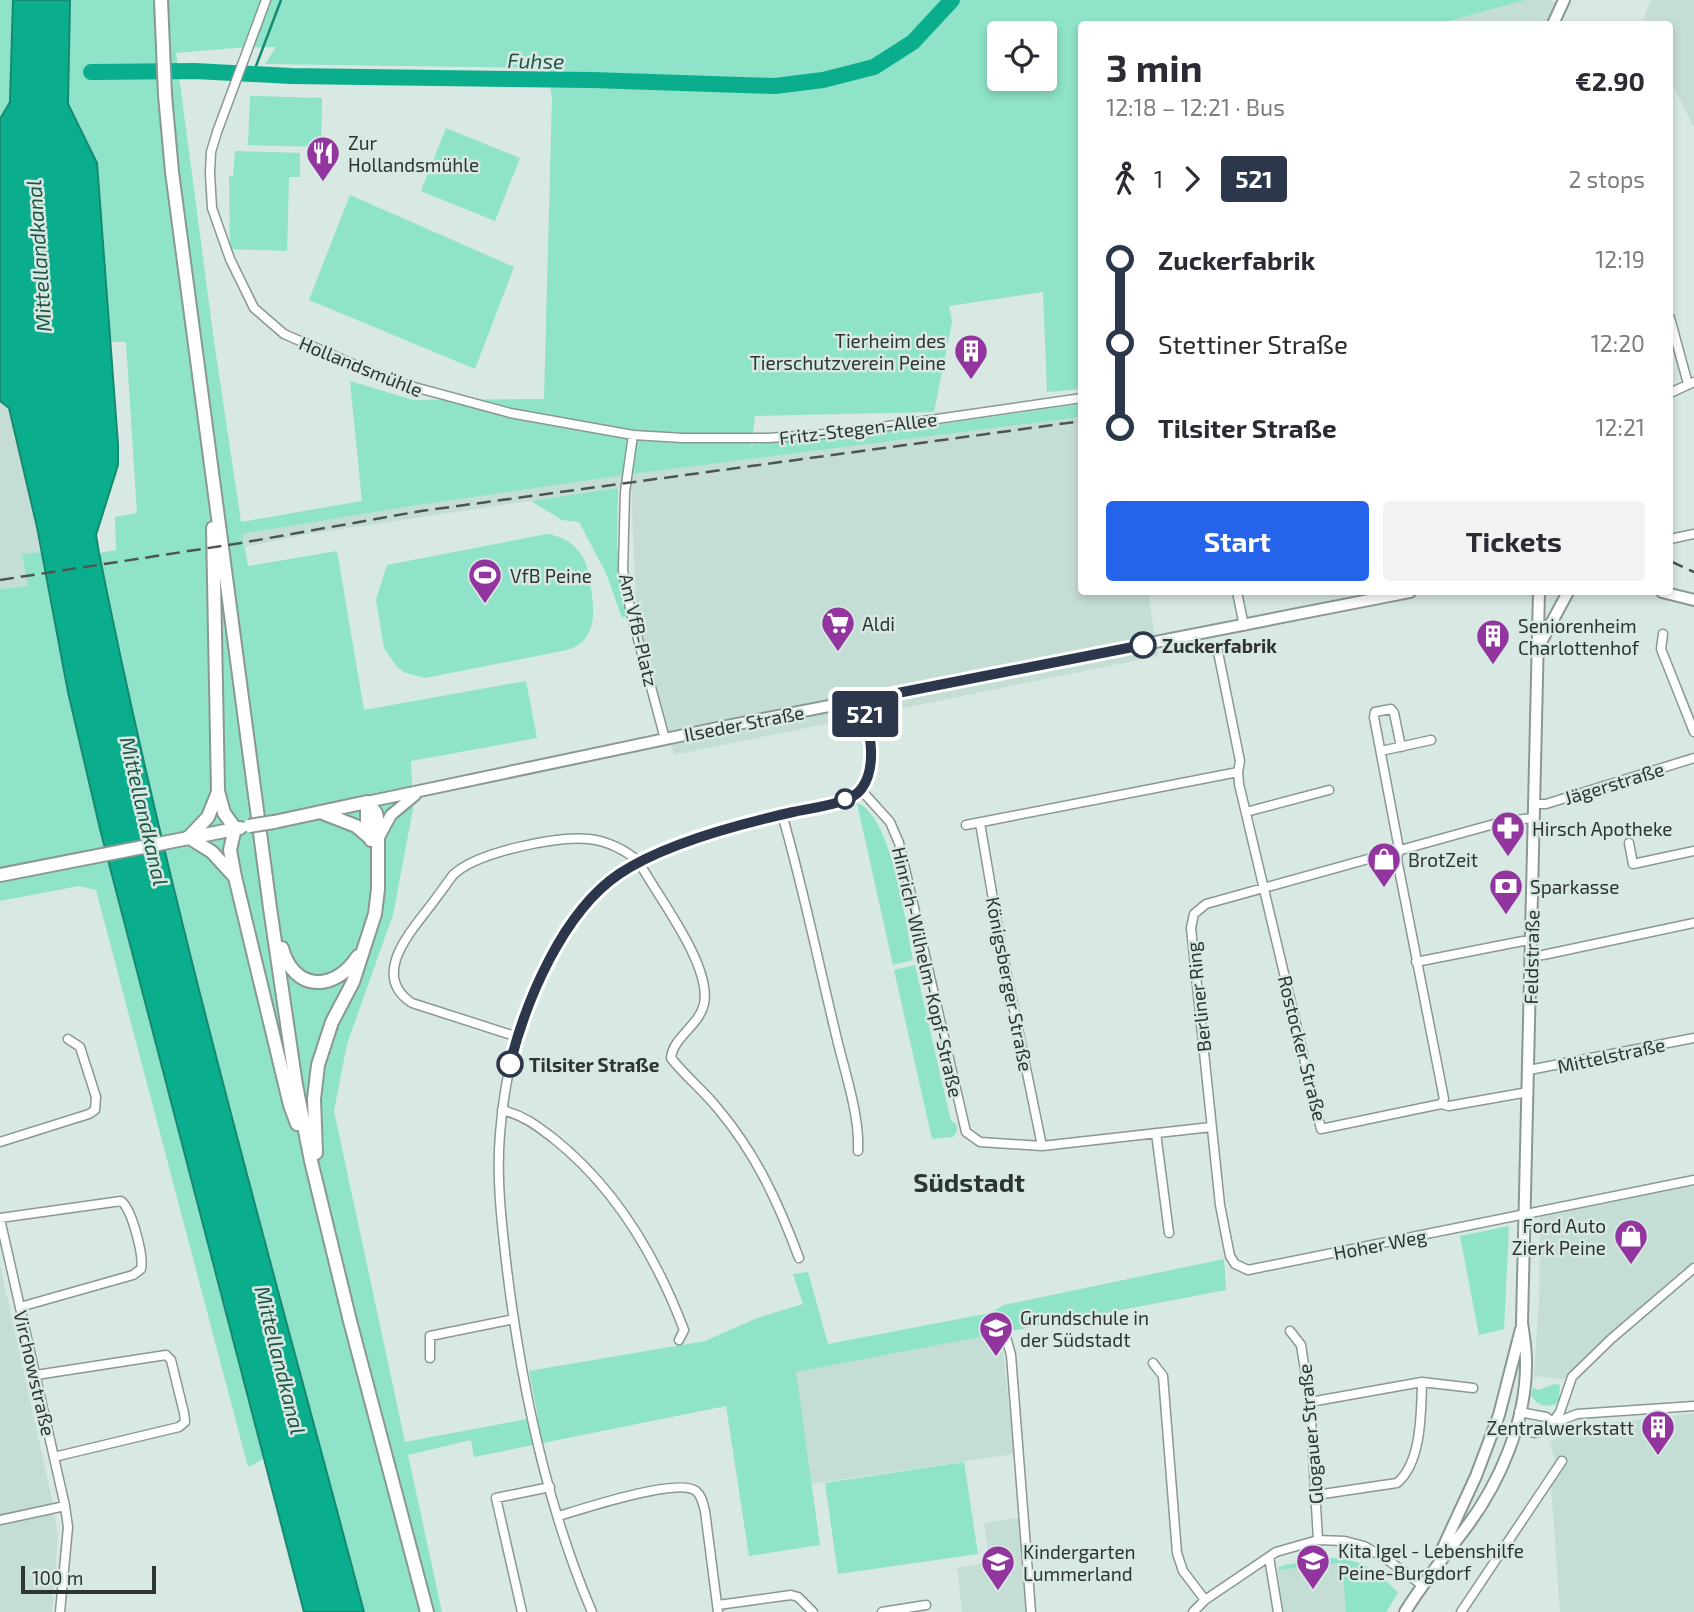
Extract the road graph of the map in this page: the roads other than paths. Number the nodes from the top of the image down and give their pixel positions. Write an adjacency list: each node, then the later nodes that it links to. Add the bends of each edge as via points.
1 (161, 0): 10 (main road, via 172,172)
2 (266, 0): 9 (street, Hollandsmühle, via 211,152 212,208 254,308 284,334 392,382 510,413)
3 (1564, 0): 4 (street)
4 (1554, 21)
5 (1673, 327): 6 (street)
6 (1691, 383): 7 (street)
7 (1673, 392)
8 (1078, 399): 9 (street, Fritz-Stegen-Allee, via 805,436)
9 (633, 435): 25 (street, Am VfB-Platz, via 625,492 624,570 631,613)
10 (212, 468): 31 (main road); 53 (main road)
11 (1694, 534): 12 (street)
12 (1673, 538)
13 (1238, 595): 19 (street)
14 (1395, 595): 19 (street, Ilseder Straße)
15 (1539, 595): 21 (street, Feldstraße)
16 (1567, 595): 21 (street)
17 (1673, 595): 18 (street)
18 (1694, 600)
19 (1244, 625): 23 (street, Ilseder Straße)
20 (1663, 634): 24 (street, via 1661,649)
21 (1538, 648): 36 (street, Feldstraße)
22 (1218, 652): 30 (street, via 1240,761)
23 (862, 700): 25 (street, Ilseder Straße); 32 (street, via 870,757)
24 (1694, 732)
25 (666, 739): 34 (street, Ilseder Straße)
26 (1431, 740): 27 (street)
27 (1401, 747): 28 (street); 28 (street, via 1394,713 1380,710 1374,717)
28 (1381, 751): 47 (street)
29 (1694, 758): 36 (street, Jägerstraße)
30 (1238, 772): 38 (street); 41 (street)
31 (218, 790): 43 (main road, via 224,813); 44 (main road, via 208,817)
32 (861, 790): 39 (street, via 834,803); 69 (street, Hinrich-Wilhelm-Kopf-Straße, via 890,821 899,843 966,1132 980,1142)
33 (1329, 790): 38 (street)
34 (421, 792): 35 (street, Ilseder Straße); 45 (street, via 399,806)
35 (368, 803): 37 (main road); 45 (main road, via 376,813)
36 (1534, 804): 40 (street, Feldstraße)
37 (320, 812): 43 (main road, bridge); 45 (main road)
38 (1246, 812): 52 (street)
39 (782, 814): 49 (street, via 722,830); 70 (street, via 851,1100)
40 (1534, 818): 47 (street, Berliner Ring, via 1505,821); 56 (street, Feldstraße)
41 (980, 823): 42 (street); 69 (street, Königsberger Straße)
42 (966, 825)
43 (242, 827): 44 (main road); 51 (main road, via 229,850)
44 (188, 837): 50 (main road); 51 (main road, via 219,858)
45 (375, 838): 55 (main road, via 377,901)
46 (1629, 843): 48 (street, via 1633,864)
47 (1399, 849): 52 (street, Berliner Ring); 58 (street)
48 (1694, 851)
49 (639, 862): 59 (street, via 605,884 564,935 534,990); 59 (street, via 614,846 590,839 540,844 480,859 453,875 405,939 394,975 406,999); 78 (street, via 691,951 705,990 701,1013 672,1049 671,1058 754,1157)
50 (0, 875)
51 (235, 877): 71 (main road, via 290,1105)
52 (1265, 889): 64 (street, Rostocker Straße, via 1321,1129); 66 (street, Berliner Ring, via 1206,904 1192,918)
53 (270, 908): 55 (main road, via 285,958 310,981 338,978); 71 (main road)
54 (1694, 923): 57 (street)
55 (367, 940): 73 (main road, via 318,1065 314,1099)
56 (1531, 941): 57 (street, Feldstraße); 58 (street)
57 (1531, 956): 62 (street, Feldstraße)
58 (1416, 962): 64 (street, via 1444,1099)
59 (518, 1037): 65 (street)
60 (1694, 1038): 62 (street, Mittelstraße)
61 (68, 1039): 68 (street, via 80,1047 96,1097 94,1110)
62 (1529, 1070): 63 (street, Feldstraße)
63 (1528, 1092): 64 (street, Rostocker Straße); 74 (street, Feldstraße)
64 (1441, 1104)
65 (502, 1110): 82 (street, via 499,1178); 86 (street, via 530,1119 564,1147 622,1210 677,1311 684,1330)
66 (1211, 1127): 67 (street); 79 (street, Berliner Ring, via 1220,1205)
67 (1156, 1133): 69 (street); 76 (street)
68 (0, 1142)
69 (1042, 1146)
70 (858, 1151)
71 (311, 1161): 73 (main road)
72 (1694, 1180): 74 (street, Hoher Weg)
73 (317, 1185): 113 (main road)
74 (1526, 1213): 79 (street, Hoher Weg, via 1278,1265 1248,1270); 84 (street, Feldstraße)
75 (0, 1218): 77 (street, Virchowstraße); 81 (street, via 121,1201 128,1209 142,1258 141,1269 133,1275)
76 (1169, 1233)
77 (2, 1241): 81 (street, Virchowstraße)
78 (799, 1258)
79 (1235, 1264)
80 (1694, 1268): 96 (street, via 1572,1377)
81 (20, 1307): 89 (street, Virchowstraße)
82 (514, 1319): 87 (street, via 429,1336); 100 (street)
83 (1002, 1323): 118 (street, via 1011,1355)
84 (1522, 1323): 94 (street, Feldstraße, via 1526,1361); 95 (street, Feldstraße)
85 (1290, 1331): 92 (street, Glogauer Straße, via 1301,1345)
86 (679, 1340)
87 (430, 1358)
88 (1153, 1363): 109 (street, via 1163,1376 1177,1553 1183,1571)
89 (36, 1376): 98 (street, Virchowstraße); 98 (street, via 166,1355 172,1360 184,1413 185,1422 179,1427)
90 (1422, 1382): 91 (street); 92 (street); 101 (street, via 1421,1428 1406,1476 1397,1483)
91 (1473, 1388)
92 (1310, 1402): 101 (street, Glogauer Straße)
93 (1694, 1406): 96 (street, via 1577,1414)
94 (1519, 1412): 95 (street); 96 (street); 97 (street, Feldstraße)
95 (1499, 1415): 97 (street); 107 (street, Feldstraße)
96 (1554, 1423): 97 (street, via 1535,1433)
97 (1515, 1428): 107 (street, Feldstraße, via 1496,1480)
98 (54, 1457): 102 (street, Virchowstraße)
99 (1562, 1461): 122 (street)
100 (550, 1487): 103 (street); 114 (street, via 496,1498)
101 (1316, 1495): 105 (street, Glogauer Straße)
102 (65, 1506): 104 (street); 112 (street, Virchowstraße, via 68,1527)
103 (559, 1516): 111 (street, via 654,1491 695,1491 705,1511); 115 (street)
104 (0, 1520)
105 (1318, 1540): 106 (street, via 1284,1548); 108 (street, via 1364,1546)
106 (1269, 1557): 109 (street); 120 (street)
107 (1432, 1571): 108 (street)
108 (1422, 1585): 121 (street)
109 (1205, 1600): 119 (street)
110 (926, 1605): 117 (street)
111 (718, 1608): 116 (street, via 791,1595)
112 (60, 1612)
113 (427, 1612)
114 (522, 1612)
115 (592, 1612)
116 (813, 1612)
117 (882, 1612)
118 (1031, 1612)
119 (1193, 1612)
120 (1278, 1612)
121 (1405, 1612)
122 (1461, 1612)

